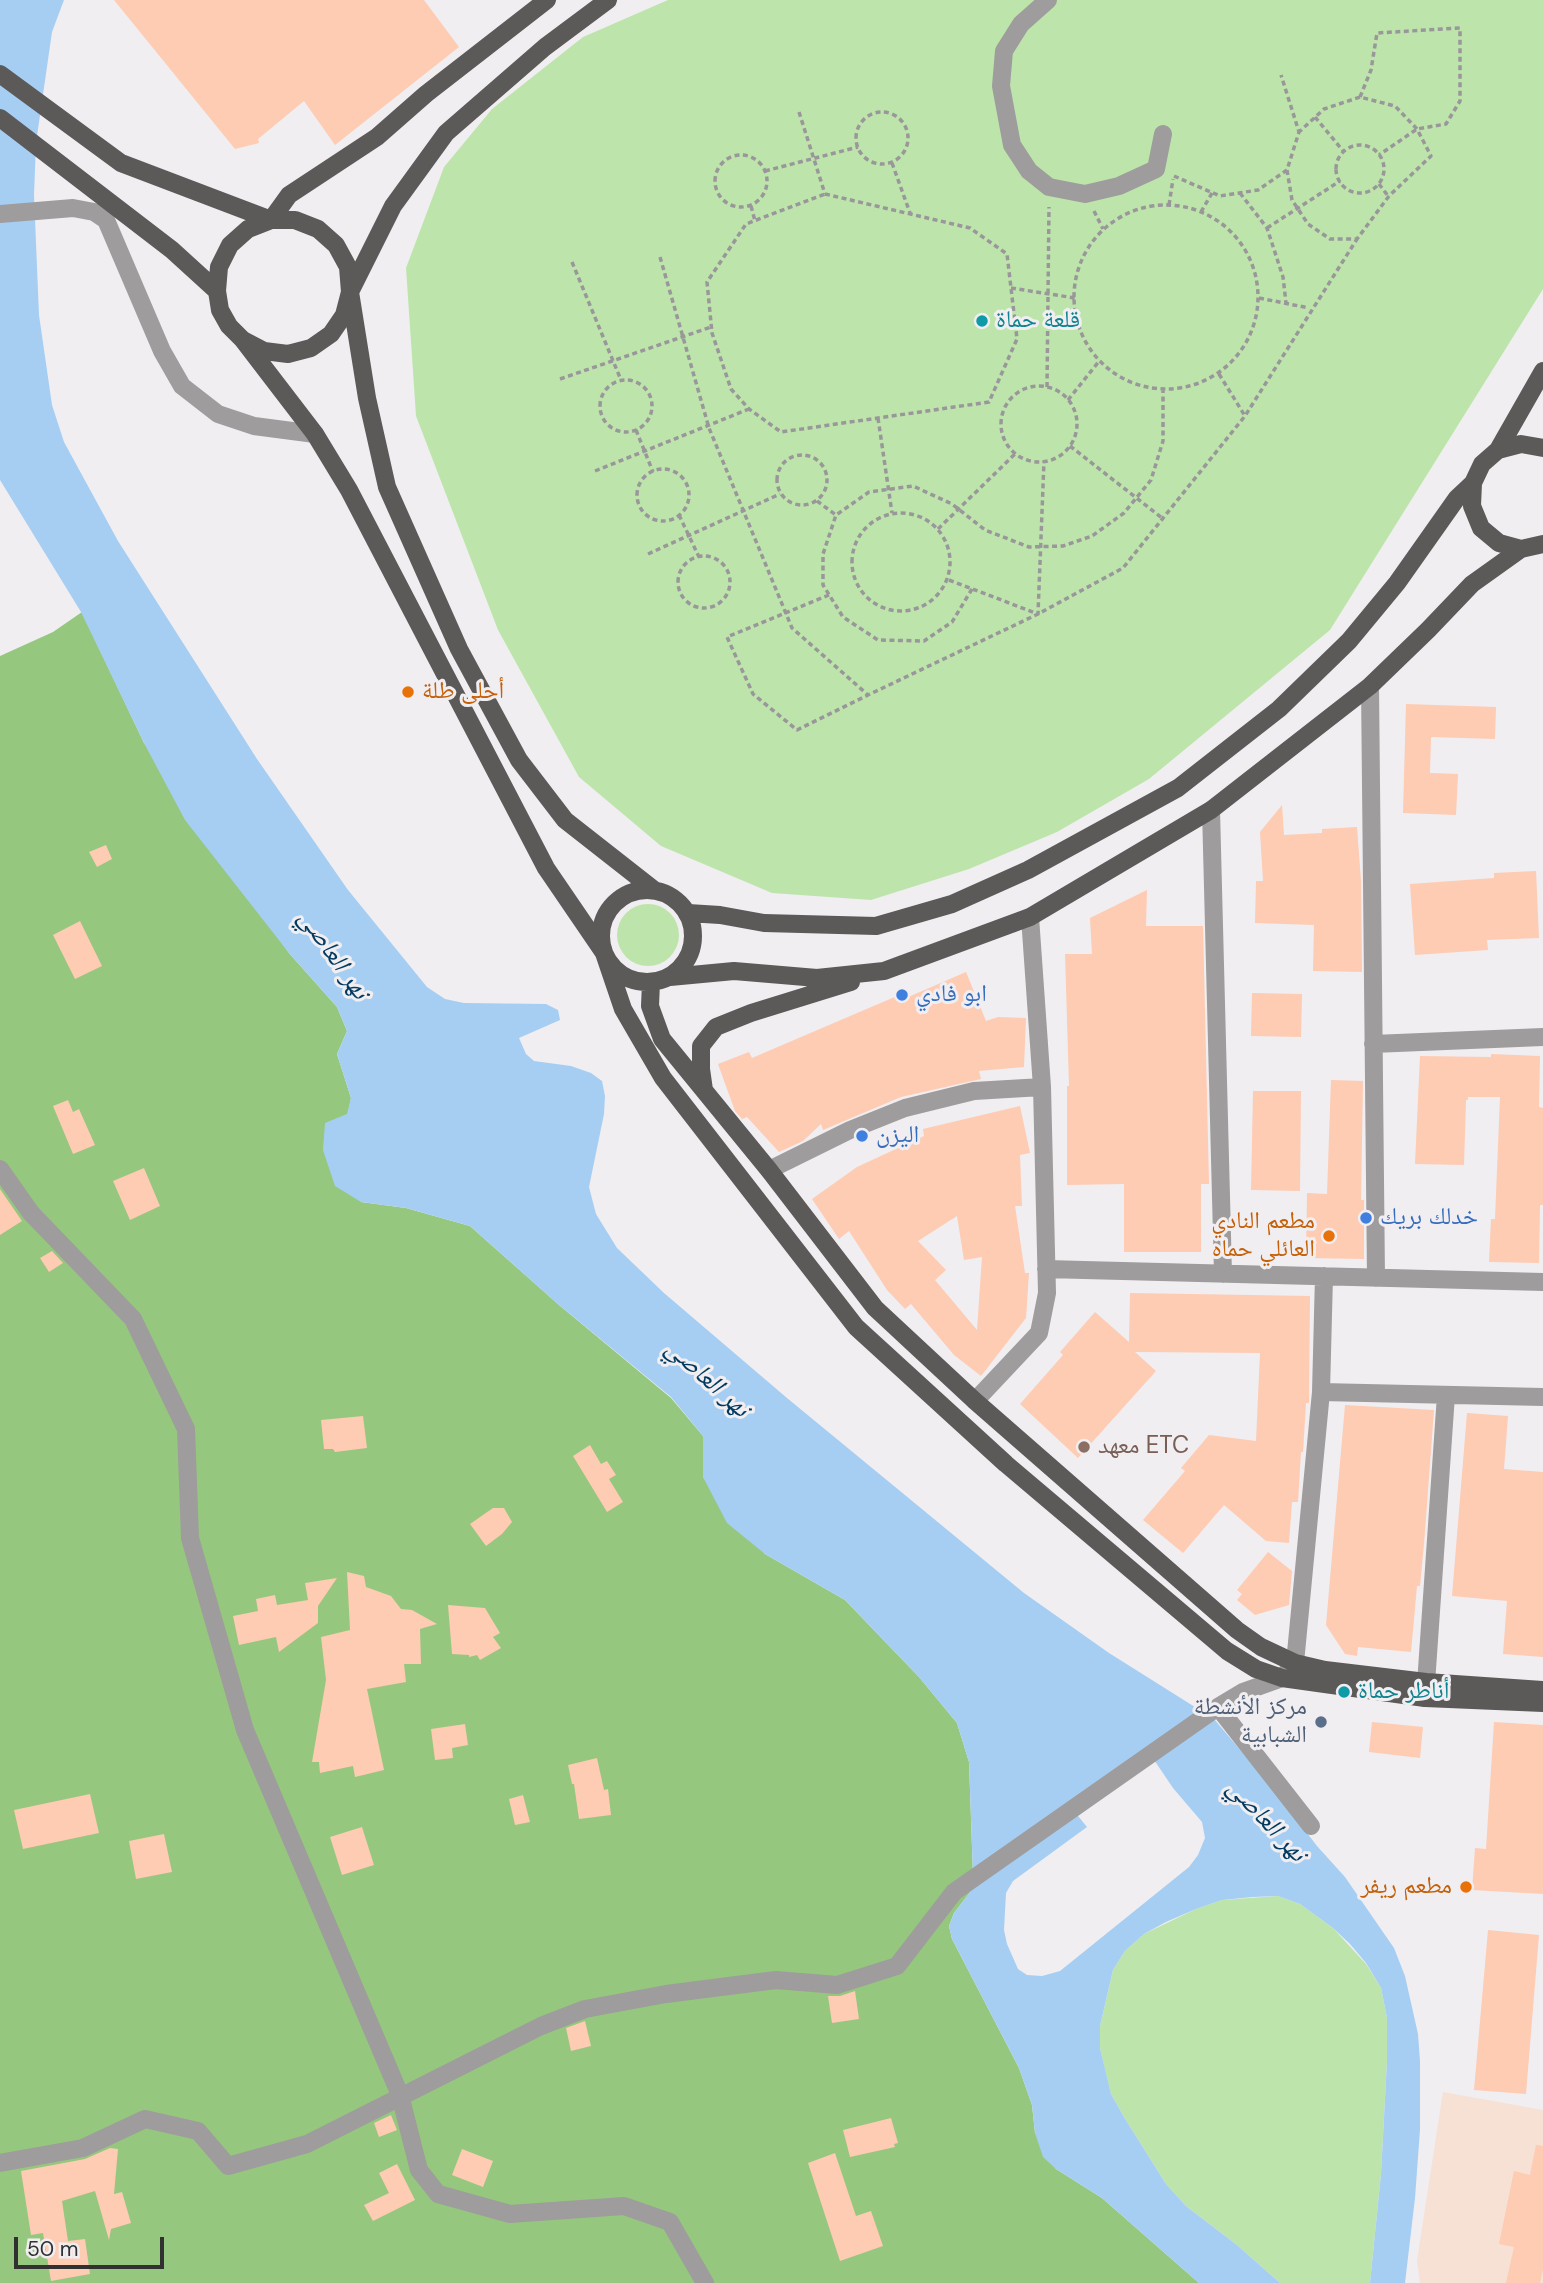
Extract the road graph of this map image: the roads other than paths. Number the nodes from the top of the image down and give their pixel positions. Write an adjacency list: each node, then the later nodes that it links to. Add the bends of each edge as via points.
1 (547, 0): 8 (main road, via 377,137 289,195)
2 (608, 0): 10 (main road, via 545,47 446,133 393,206)
3 (1048, 0): 6 (street, via 1021,24 1004,51 1000,86 1012,145 1029,171 1049,187 1085,194 1119,187 1156,169)
4 (0, 74): 8 (main road, via 121,163)
5 (0, 118): 9 (main road, via 172,250)
6 (1163, 134)
7 (0, 215): 13 (street, via 73,208 106,220 162,351 182,386 218,414 254,426)
8 (271, 220): 9 (main road, via 248,229 230,246 219,267); 10 (main road, via 295,220 318,229 336,245 348,268)
9 (216, 291): 11 (main road, via 229,327)
10 (350, 292): 11 (main road, via 344,315 331,334 311,348 288,354 264,351); 21 (main road, via 387,486 459,649 519,760 565,820)
11 (243, 340): 13 (main road)
12 (1543, 371): 15 (main road)
13 (315, 434): 24 (main road, via 349,490 546,868)
14 (1543, 448): 15 (main road, via 1521,444)
15 (1498, 450): 16 (main road, via 1482,464)
16 (1472, 483): 18 (main road, via 1472,506 1481,528 1499,543); 22 (main road, via 1349,641 1279,709 1178,789 1028,870 952,904 876,926 764,923)
17 (1543, 544): 18 (main road)
18 (1521, 549): 19 (main road, via 1472,584)
19 (1370, 686): 20 (main road); 29 (street)
20 (1211, 810): 23 (main road); 35 (street)
21 (653, 889): 22 (main road, via 679,901); 24 (main road, via 622,896 611,907 603,921)
22 (688, 913): 26 (main road, via 694,941 690,956)
23 (1030, 917): 25 (main road); 30 (street)
24 (604, 953): 27 (main road, via 624,976); 44 (main road, via 623,1009 663,1077 856,1327 1006,1464 1227,1651 1256,1670)
25 (884, 971): 26 (main road, via 817,978 733,971); 31 (main road, via 716,1027 701,1046)
26 (670, 977): 27 (main road)
27 (651, 982): 31 (main road, via 650,1006 662,1039)
28 (1543, 1037): 29 (street)
29 (1373, 1044): 37 (street)
30 (1042, 1087): 33 (street, via 974,1091 905,1108); 34 (street)
31 (704, 1090): 33 (main road)
32 (0, 1168): 50 (street, via 32,1213 133,1319 186,1429 190,1538 245,1730)
33 (769, 1170): 42 (main road, via 875,1308)
34 (1046, 1269): 35 (street); 42 (street, via 1039,1333)
35 (1223, 1273): 36 (street)
36 (1324, 1276): 37 (street); 39 (street)
37 (1376, 1278): 38 (street)
38 (1543, 1282)
39 (1321, 1392): 40 (street); 43 (street)
40 (1446, 1395): 41 (street); 45 (street)
41 (1543, 1397)
42 (975, 1401): 43 (main road, via 1237,1630)
43 (1295, 1662): 44 (street); 45 (main road)
44 (1282, 1678): 45 (main road); 48 (street)
45 (1425, 1690): 46 (main road); 47 (main road)
46 (1543, 1690)
47 (1543, 1703)
48 (1218, 1707): 49 (street); 50 (street, via 954,1892 897,1966 836,1985 776,1980 585,2009)
49 (1311, 1826)
50 (400, 2095): 51 (street, via 307,2144 228,2165 198,2130 145,2119 83,2148); 52 (street, via 419,2170 438,2194 510,2214 624,2206 670,2222)
51 (0, 2163)
52 (705, 2283)

